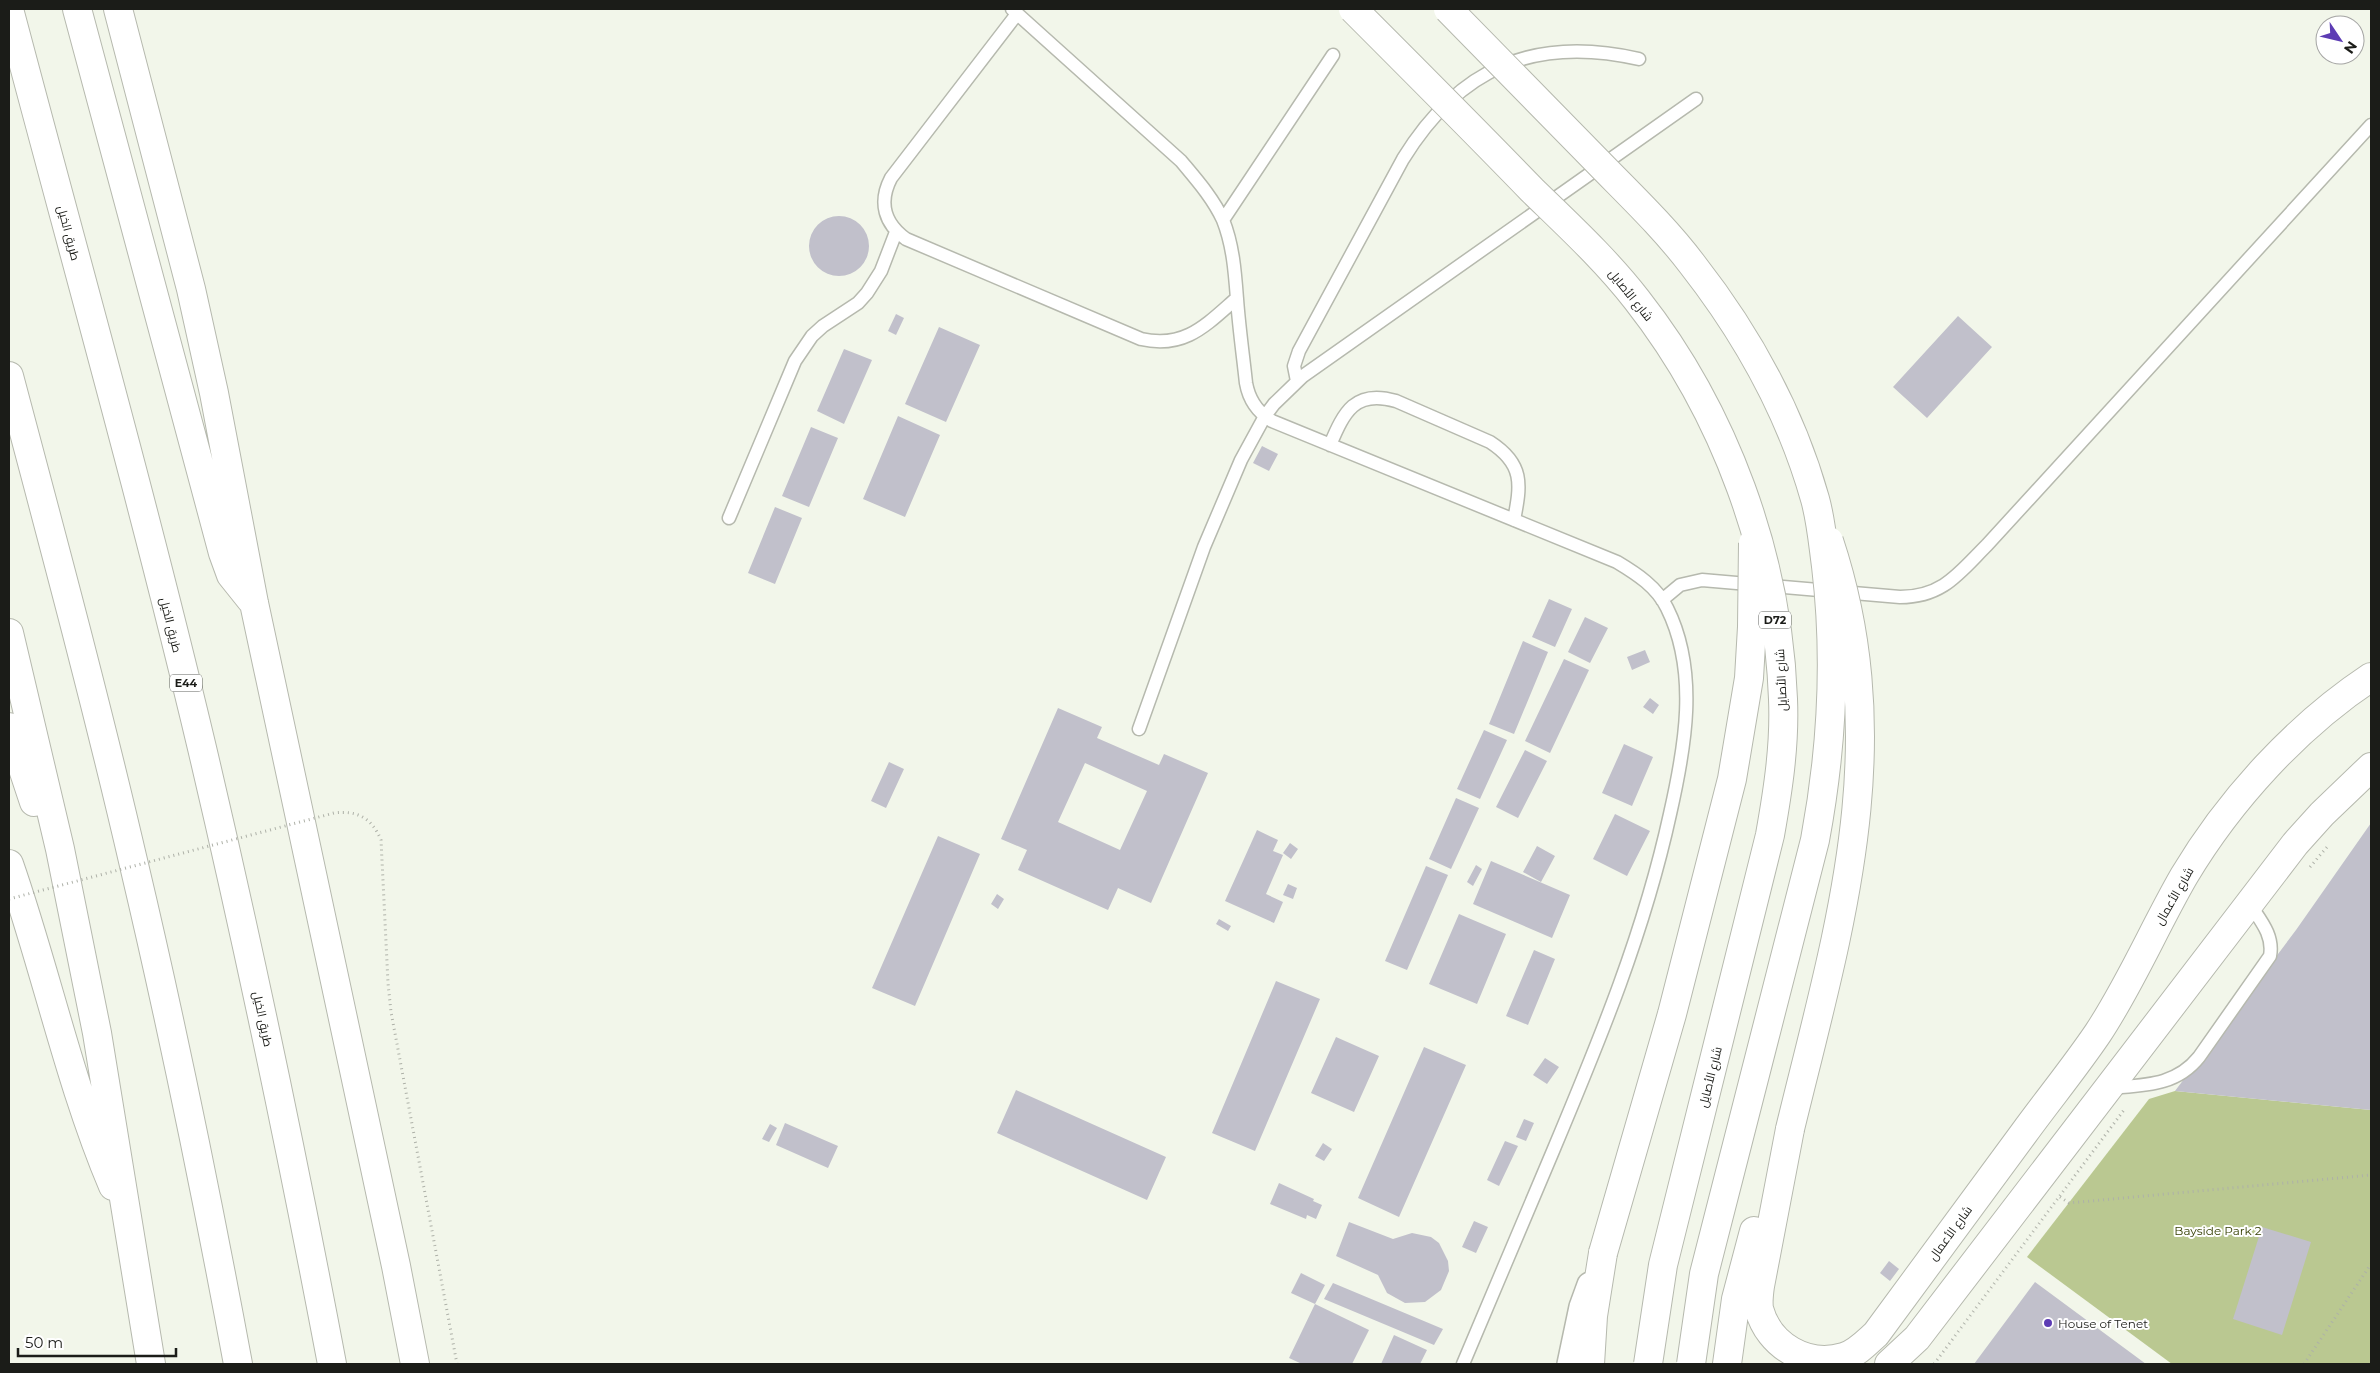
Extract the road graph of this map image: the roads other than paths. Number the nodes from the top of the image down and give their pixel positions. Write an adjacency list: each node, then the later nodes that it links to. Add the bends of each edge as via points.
1 (9, 9): 38 (main road, طريق الخيل / E44, via 160,577 202,748 278,1092)
2 (77, 9): 23 (main road, via 222,553 237,585)
3 (118, 9): 23 (main road, via 191,289)
4 (1353, 9): 21 (main road, شارع الأصايل / D72, bridge, via 1609,267 1636,299 1685,369 1705,406 1723,444)
5 (1448, 9): 18 (main road, bridge, via 1655,220 1692,262 1756,360 1798,450)
6 (1015, 11): 11 (lane, via 1181,161 1198,180); 12 (lane, via 890,178 884,206)
7 (1334, 55): 11 (lane)
8 (1639, 59): 15 (lane, via 1609,52 1578,50 1532,56 1489,72 1462,88 1439,109 1403,158 1299,351 1294,366)
9 (1696, 99): 15 (lane)
10 (2371, 125): 22 (lane, via 1946,586 1916,597 1900,597 1702,580 1680,585)
11 (1223, 220): 13 (lane, via 1236,273)
12 (896, 232): 13 (lane, via 924,247 1154,342 1182,339 1194,333); 19 (lane, via 881,271 867,293 858,303 823,326 795,361)
13 (1237, 298): 16 (lane, via 1247,392)
14 (9, 376): 37 (main road, via 134,865 175,1044)
15 (1297, 381): 16 (lane)
16 (1264, 416): 17 (lane); 27 (lane, via 1241,460 1204,547)
17 (1330, 445): 20 (lane); 20 (lane, via 1340,420 1358,402 1370,398 1396,401 1490,442 1503,451 1519,478)
18 (1815, 500): 33 (main road, bridge, via 1850,613 1859,693 1860,776 1848,884); 44 (main road, bridge, via 1830,597 1832,646 1832,705 1824,792 1815,840 1704,1274)
19 (730, 518)
20 (1514, 520): 22 (lane, via 1617,562 1637,574)
21 (1752, 524): 35 (main road, bridge, via 1754,576 1750,652 1742,729 1732,779 1672,1014); 43 (main road, شارع الأصايل / D72, bridge, via 1774,612 1781,656 1783,701 1778,791 1770,836 1662,1265)
22 (1662, 600): 40 (lane, via 1677,637 1686,705 1682,757 1664,843 1640,928 1611,1012)
23 (254, 603): 39 (main road)
24 (9, 633): 29 (main road)
25 (2371, 677): 33 (main road, شارع الأعمال, via 2322,715 2284,751 2215,830 2186,874 2097,1034 1876,1334 1862,1348 1827,1360 1791,1352 1765,1325 1759,1307 1760,1286)
26 (9, 727): 29 (main road, via 35,803)
27 (1139, 729)
28 (2371, 767): 31 (main road, via 2295,844)
29 (60, 849): 34 (main road, via 97,1033)
30 (9, 864): 34 (main road, via 83,1106)
31 (2249, 903): 32 (main road); 32 (lane, via 2269,934 2272,949 2267,963 2186,1071 2166,1081)
32 (2108, 1088): 46 (main road, via 1917,1338)
33 (1790, 1129): 45 (main road, via 1759,1213 1736,1300)
34 (130, 1223): 36 (main road)
35 (1604, 1253): 41 (street, via 1582,1307); 42 (main road, via 1593,1316)
36 (151, 1364)
37 (238, 1364)
38 (332, 1364)
39 (415, 1364)
40 (1463, 1364)
41 (1570, 1364)
42 (1590, 1364)
43 (1648, 1364)
44 (1691, 1364)
45 (1727, 1364)
46 (1889, 1364)

